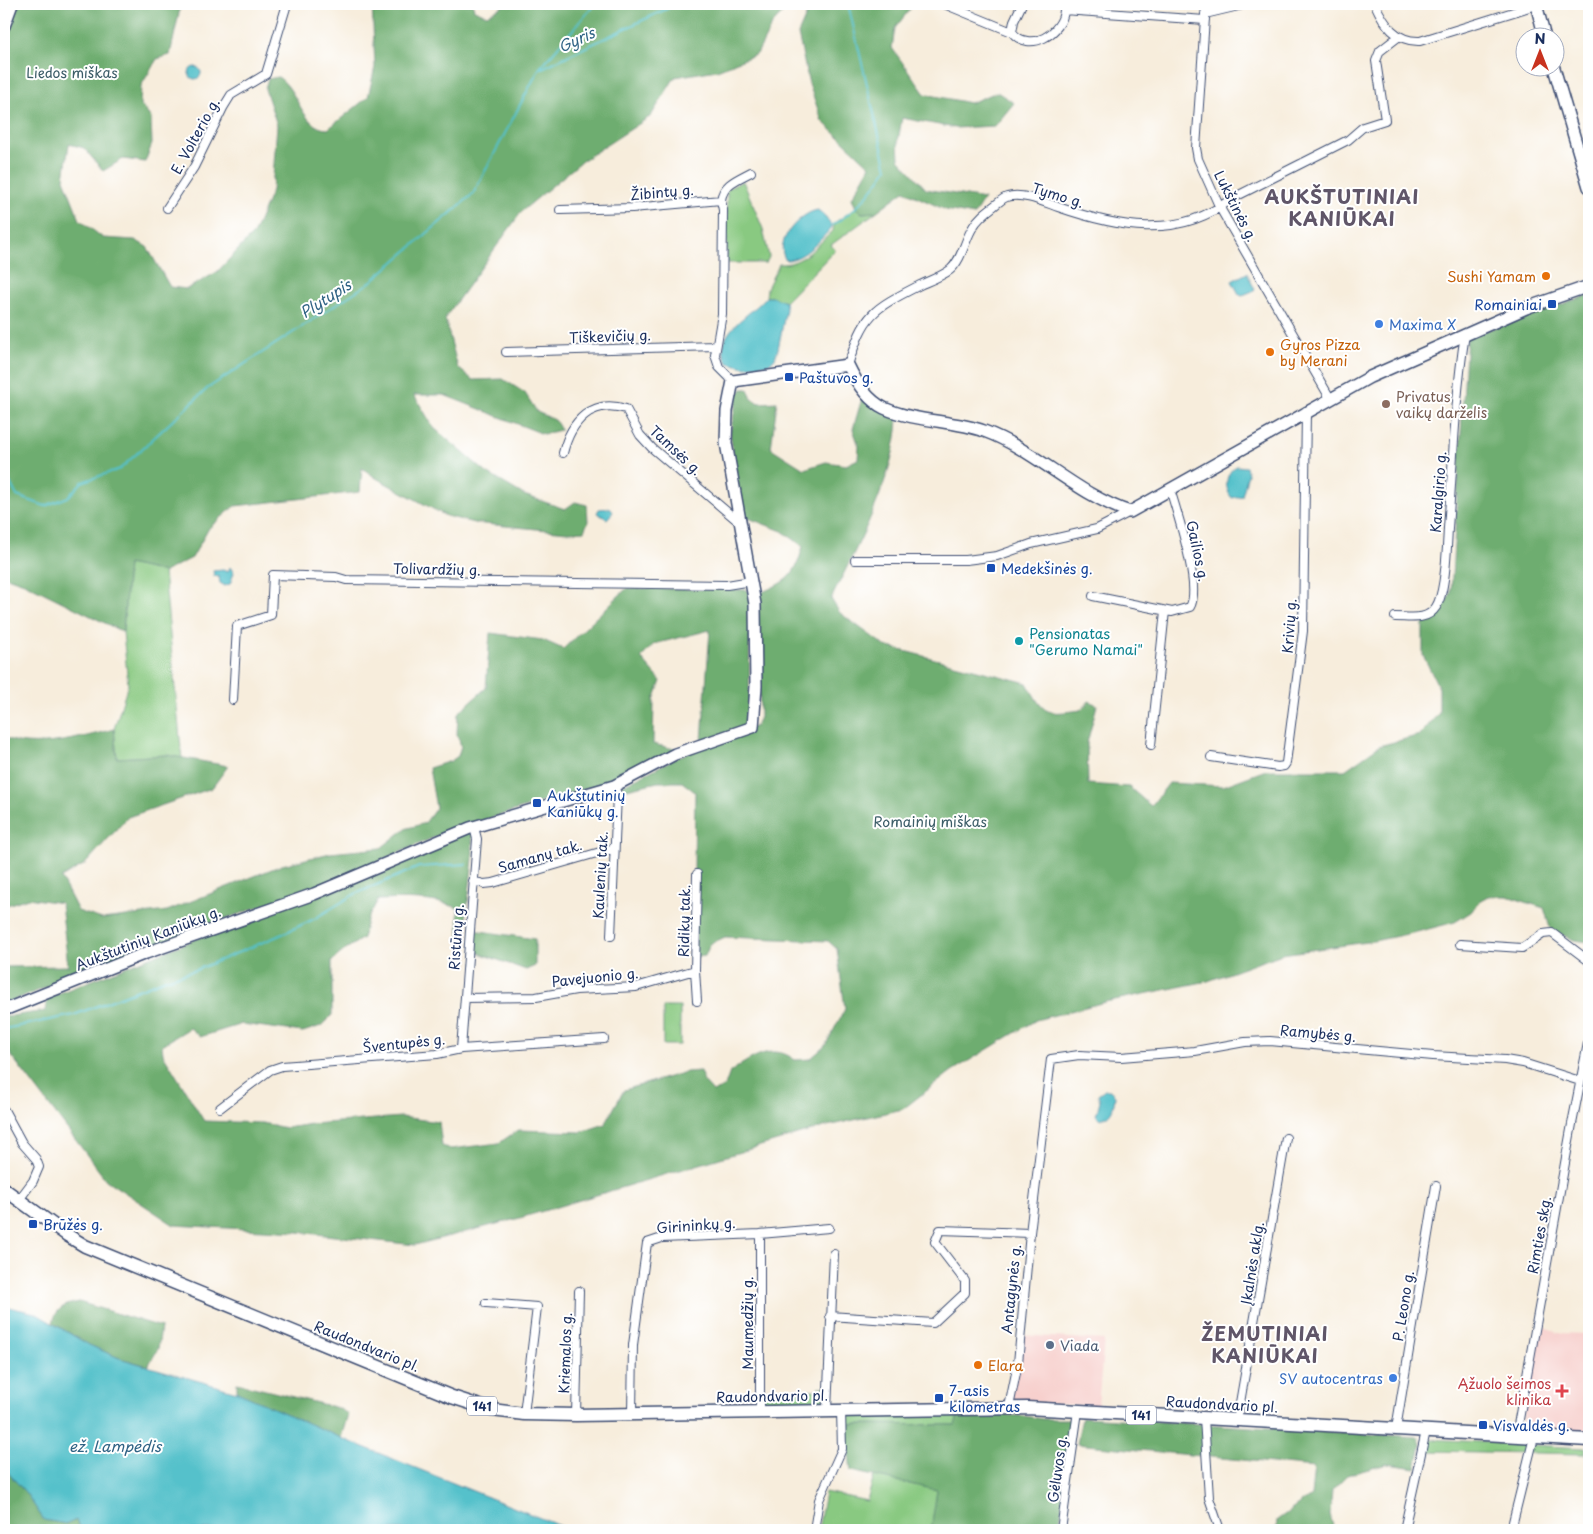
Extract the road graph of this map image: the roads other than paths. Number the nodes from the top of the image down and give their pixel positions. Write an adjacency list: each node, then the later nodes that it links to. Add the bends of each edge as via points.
1 (12, 4): 11 (street)
2 (287, 4): 19 (street, E. Volterio g., via 266,74 232,96 223,108 194,167)
3 (944, 4): 13 (street)
4 (1022, 4): 13 (street)
5 (1206, 4): 10 (street, Lukštinės g.)
6 (1247, 4): 10 (street)
7 (1375, 4): 14 (street, via 1386,24)
8 (1536, 4): 12 (street); 14 (street, via 1420,41)
9 (1062, 7): 10 (street); 13 (street, via 1063,16 1051,35 1044,39 1019,38)
10 (1205, 17): 20 (street, Lukštinės g., via 1196,148)
11 (4, 26)
12 (1542, 28)
13 (1012, 32)
14 (1398, 36): 20 (street, Tymo g., via 1380,50 1376,61 1385,120 1363,127 1332,149 1231,199)
15 (1557, 78): 17 (street)
16 (751, 172): 18 (street, via 726,186)
17 (1589, 187)
18 (721, 200): 21 (street, Žibintų g.); 24 (street, via 723,295)
19 (166, 208)
20 (1220, 208): 26 (street, Tymo g., via 1182,223 1158,228 1121,226 1021,196 1006,197 973,226 951,269 886,302 867,318 857,336); 28 (street, Lukštinės g.)
21 (560, 210)
22 (1589, 286): 23 (street)
23 (1465, 334): 28 (street); 38 (street, Karalgirio g., via 1440,599 1424,618)
24 (716, 346): 25 (street, Tiškevičių g.); 27 (street, via 719,367)
25 (506, 352)
26 (848, 365): 27 (street); 32 (street, via 869,398 883,408 984,431 1112,506)
27 (733, 381): 33 (street, Aukštutinių Kaniūkų g., via 727,411 726,443)
28 (1330, 398): 29 (street)
29 (1306, 411): 31 (street); 41 (street, Krivių g., via 1303,631 1286,763 1278,767)
30 (563, 453): 33 (street, Tamsės g., via 570,433 589,411 606,405 626,409 640,435 652,448)
31 (1170, 489): 32 (street); 37 (street, Gailios g., via 1189,556 1194,596 1185,610)
32 (1130, 512): 34 (street, via 1097,528 997,556 966,560)
33 (740, 522): 35 (street, Aukštutinių Kaniūkų g.)
34 (855, 560)
35 (751, 582): 39 (street, Tolivardžių g., via 727,585 410,582 273,575 271,615 237,626); 42 (street, Aukštutinių Kaniūkų g., via 755,604 753,727 675,754)
36 (1093, 596): 37 (street)
37 (1165, 611): 40 (street)
38 (1395, 617)
39 (233, 700)
40 (1151, 745)
41 (1210, 757)
42 (614, 786): 43 (street, Aukštutinių Kaniūkų g.); 44 (street, Kaulenių tak., via 617,794)
43 (474, 827): 46 (street, Ristūnų g., via 477,840); 53 (street, Aukštutinių Kaniūkų g., via 314,894 146,953)
44 (614, 848): 46 (street, Samanų tak., via 493,883); 47 (street, Kaulenių tak.)
45 (697, 874): 50 (street, Ridikų tak.)
46 (473, 881): 51 (street, Ristūnų g.)
47 (611, 936)
48 (1460, 944): 49 (street, via 1522,948 1543,934 1552,933)
49 (1589, 961)
50 (695, 970): 51 (street, Pavejuonio g., via 636,987 576,990 536,997); 52 (street)
51 (465, 998): 56 (street, Ristūnų g.)
52 (697, 1001)
53 (4, 1010)
54 (1589, 1038): 58 (street, Rimties skg.)
55 (604, 1039): 56 (street, Šventupės g.)
56 (461, 1049): 60 (street, Šventupės g., via 437,1054 282,1066 270,1070)
57 (1051, 1059): 59 (street, Ramybės g., via 1195,1051 1270,1041 1505,1060); 67 (street, Antagynės g.)
58 (1586, 1072): 59 (street, Rimties skg.)
59 (1580, 1081): 85 (street, Rimties skg.)
60 (220, 1108)
61 (4, 1110): 65 (street, via 39,1167)
62 (1286, 1138): 82 (street, Įkalnės aklg.)
63 (1436, 1186): 83 (street, P. Leono g.)
64 (4, 1189): 65 (main road, Raudondvario pl. / 141)
65 (18, 1201): 78 (main road, Raudondvario pl. / 141, via 66,1235 125,1263 452,1397 492,1410)
66 (829, 1228): 68 (street, Girininkų g.)
67 (1030, 1233): 72 (street, Antagynės g., via 940,1230 935,1242 964,1281 965,1293 934,1323); 73 (street, Antagynės g., via 1018,1363)
68 (760, 1234): 76 (street, Maumedžių g.); 80 (street, Girininkų g., via 662,1238 647,1243 633,1345)
69 (834, 1254): 72 (street)
70 (579, 1291): 79 (street, Kriemalos g.)
71 (486, 1303): 78 (street, via 537,1307)
72 (830, 1316): 74 (street)
73 (1008, 1407): 75 (main road, Raudondvario pl. / 141); 77 (main road, Raudondvario pl. / 141)
74 (827, 1410): 75 (main road, Raudondvario pl. / 141); 76 (main road, Raudondvario pl. / 141)
75 (841, 1410): 88 (street, via 842,1448 819,1500)
76 (760, 1411): 80 (main road, Raudondvario pl. / 141)
77 (1078, 1411): 81 (main road, Raudondvario pl. / 141); 89 (street, Gėluvos g.)
78 (524, 1414): 79 (main road, Raudondvario pl. / 141)
79 (576, 1414): 80 (main road, Raudondvario pl. / 141)
80 (632, 1414)
81 (1204, 1418): 82 (main road, Raudondvario pl. / 141); 90 (street, via 1209,1498)
82 (1237, 1420): 83 (main road, Raudondvario pl. / 141)
83 (1396, 1429): 84 (main road, Raudondvario pl. / 141)
84 (1426, 1431): 85 (main road, Raudondvario pl. / 141); 91 (street)
85 (1516, 1436): 86 (main road, Raudondvario pl. / 141)
86 (1534, 1437): 87 (main road, Raudondvario pl. / 141); 92 (street)
87 (1589, 1440)
88 (814, 1530)
89 (1061, 1530)
90 (1220, 1530)
91 (1404, 1530)
92 (1511, 1530)

